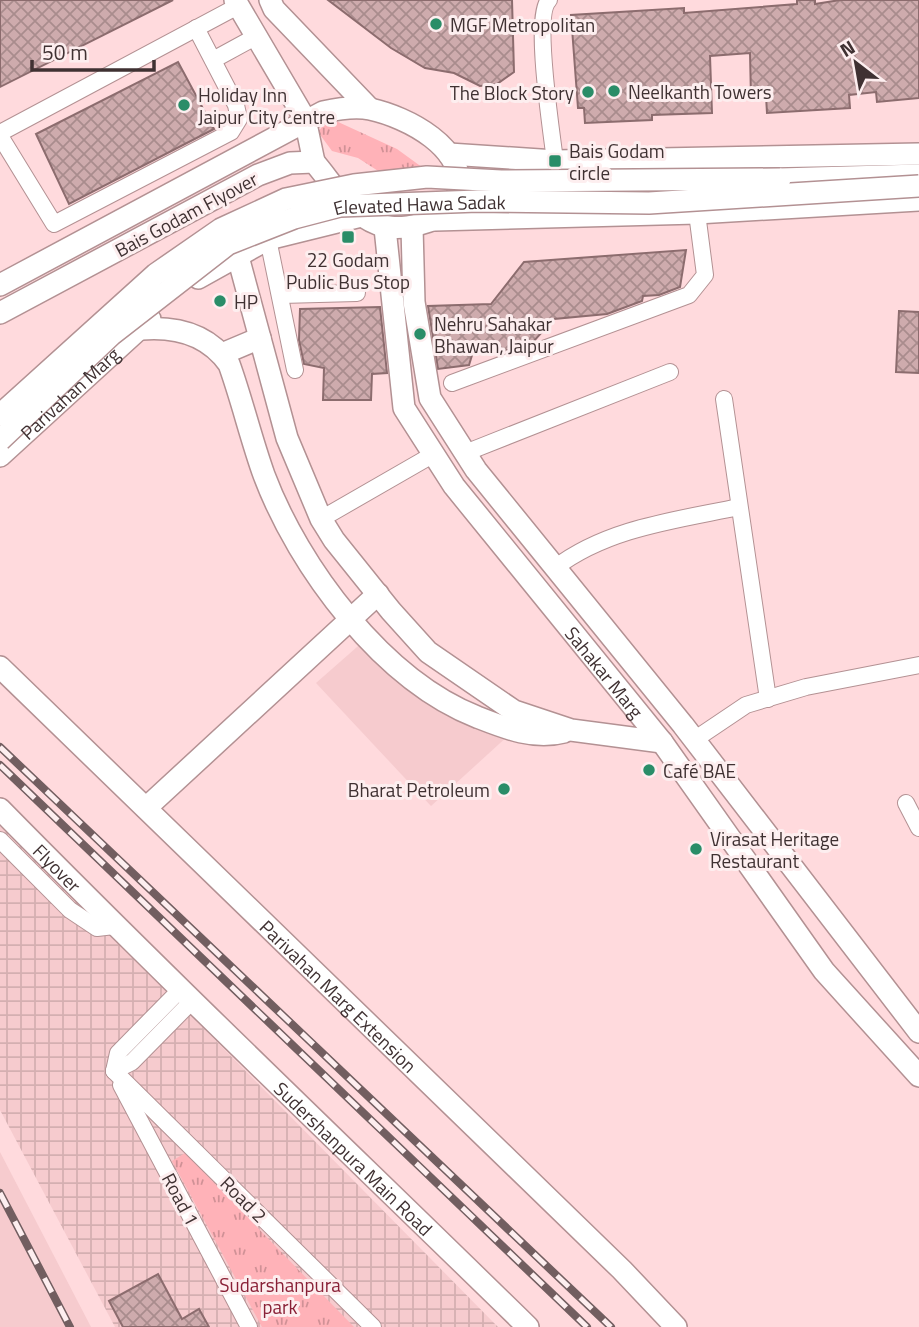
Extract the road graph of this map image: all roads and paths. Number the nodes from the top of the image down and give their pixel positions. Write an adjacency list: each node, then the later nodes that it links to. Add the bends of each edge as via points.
1 (270, 0): 7 (street)
2 (549, 0): 12 (street, via 542,10 542,34)
3 (237, 3): 4 (street); 5 (street)
4 (196, 28): 6 (street); 9 (street)
5 (257, 36): 6 (street); 8 (street)
6 (213, 60): 9 (street, via 236,105 239,119 232,132 54,224)
7 (369, 108): 8 (street, via 323,112); 10 (street, via 428,135)
8 (306, 120): 13 (street); 24 (street, Bais Godam Flyover)
9 (0, 134)
10 (449, 154): 12 (street); 19 (street, via 459,173 457,197 451,210)
11 (919, 154): 12 (street)
12 (555, 161)
13 (314, 162): 18 (street); 27 (street, Bais Godam Flyover, via 290,163 258,175)
14 (919, 175): 35 (street, Elevated Hawa Sadak, bridge, via 502,181 427,177 286,199 221,229 156,274)
15 (919, 186): 36 (street, Elevated Hawa Sadak, bridge, via 649,203 478,201 340,206 294,218 228,244 208,259 111,335)
16 (919, 200): 17 (street)
17 (697, 212): 19 (street); 33 (street, via 705,275 689,295)
18 (361, 216): 21 (street); 22 (street)
19 (435, 220): 20 (street)
20 (412, 227): 21 (street); 37 (street, Sahakar Marg, via 414,302 430,398)
21 (385, 228): 38 (street, Sahakar Marg, via 404,408)
22 (268, 239): 23 (street); 26 (street)
23 (237, 253): 28 (street, via 172,297); 29 (street)
24 (0, 285)
25 (357, 293): 26 (street)
26 (281, 295): 31 (street)
27 (0, 313)
28 (141, 329): 30 (street, via 181,330 203,338); 39 (street, Parivahan Marg)
29 (260, 338): 30 (street); 41 (street, via 287,438)
30 (222, 354): 44 (street, via 279,509 321,578)
31 (295, 370)
32 (670, 372): 37 (street)
33 (452, 383)
34 (724, 399): 40 (street)
35 (0, 415)
36 (0, 440)
37 (465, 453): 42 (street, Sahakar Marg)
38 (434, 454): 41 (street); 50 (street, Sahakar Marg, via 454,486)
39 (0, 456)
40 (739, 507): 42 (street, via 636,530 578,551); 47 (street)
41 (321, 519): 43 (street)
42 (555, 568): 49 (street, Sahakar Marg)
43 (378, 594): 44 (street); 48 (street, via 428,652 514,711)
44 (352, 617): 48 (street, via 388,660 452,707 523,734); 52 (street)
45 (919, 665): 47 (street)
46 (0, 667): 52 (street, Parivahan Marg Extension)
47 (768, 699): 49 (street, via 746,705)
48 (571, 730): 50 (street)
49 (694, 740): 58 (street, Sahakar Marg)
50 (662, 742): 60 (street, Sahakar Marg, via 824,971)
51 (906, 803): 54 (street)
52 (146, 808): 64 (street, Parivahan Marg Extension)
53 (0, 809): 56 (street, Flyover)
54 (919, 828)
55 (0, 840): 56 (street, via 70,910 97,928)
56 (114, 926): 57 (street, Flyover)
57 (188, 994): 59 (street, via 132,1062); 63 (street, Sudershanpura Main Road)
58 (915, 1021)
59 (114, 1070): 61 (street, Road 1); 62 (street, Road 2)
60 (919, 1076)
61 (249, 1327)
62 (373, 1327)
63 (528, 1327)
64 (676, 1327)

